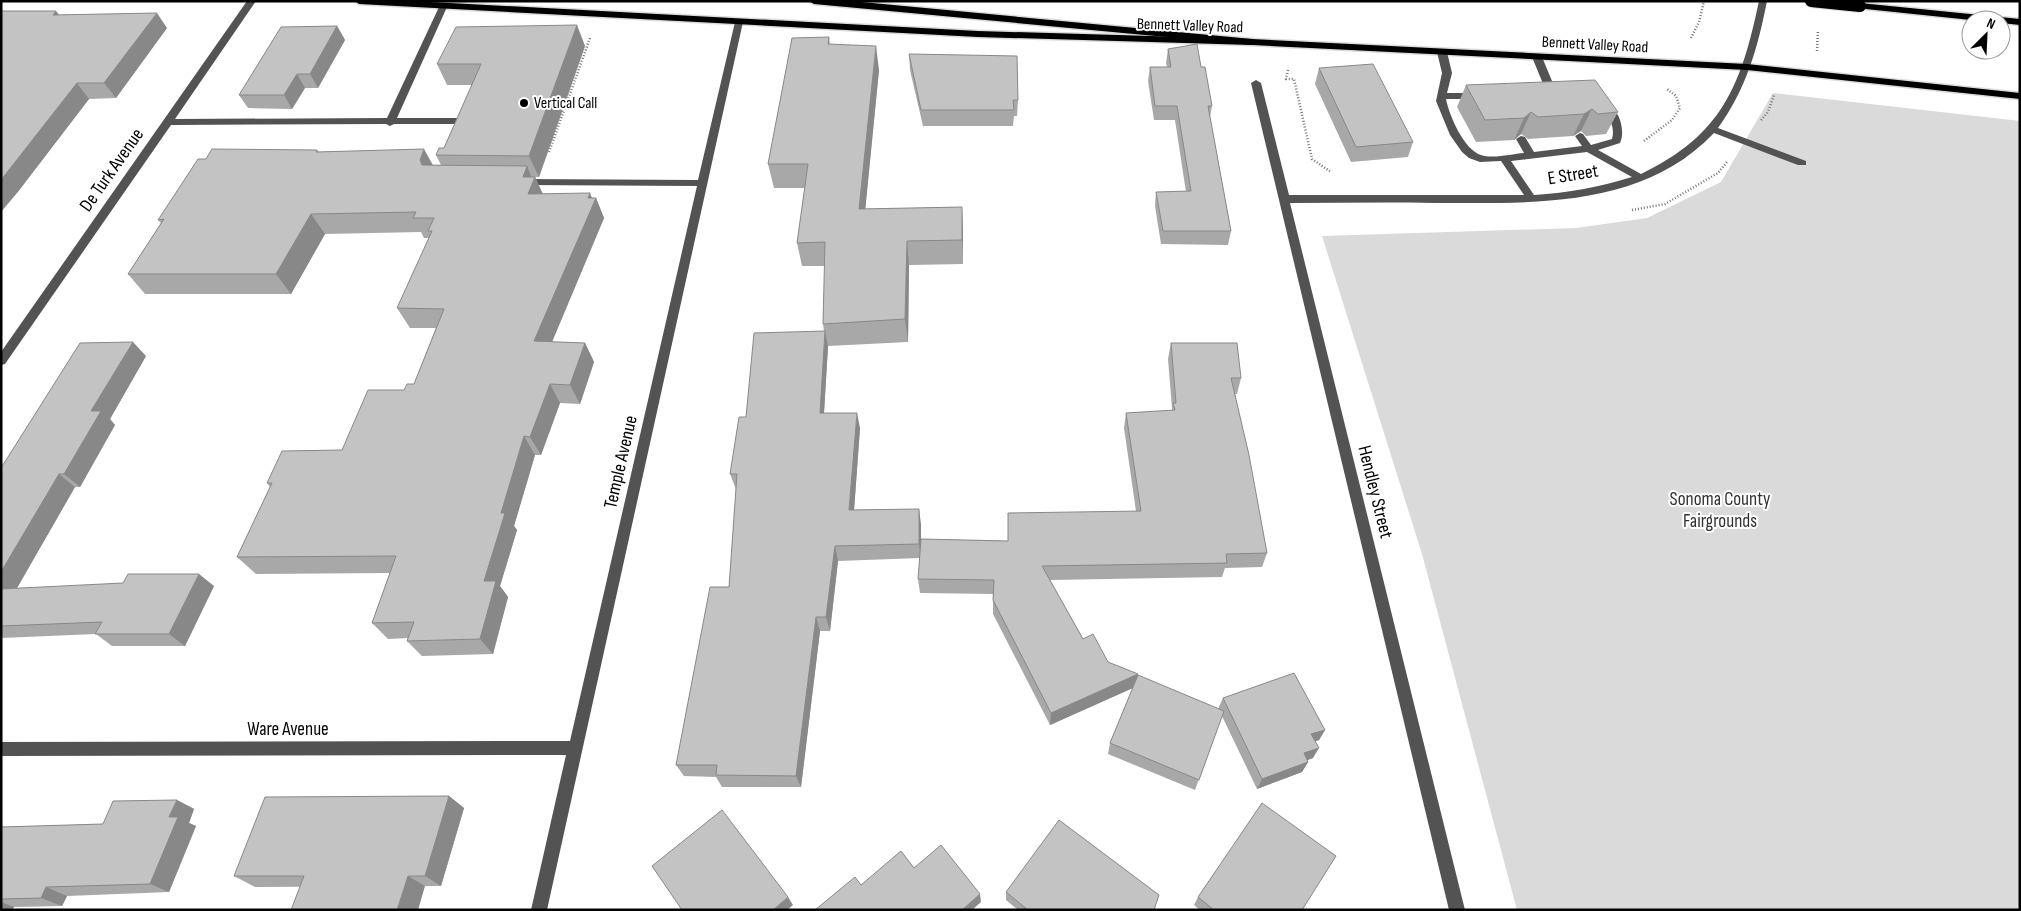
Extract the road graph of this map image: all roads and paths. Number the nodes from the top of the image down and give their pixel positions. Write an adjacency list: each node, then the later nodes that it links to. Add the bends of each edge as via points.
1 (252, 1): 22 (street, De Turk Avenue)
2 (359, 1): 7 (main road, Bennett Valley Road)
3 (814, 1): 12 (highway)
4 (1704, 1): 11 (path)
5 (1763, 1): 15 (street, E Street)
6 (1811, 1): 8 (highway, bridge)
7 (443, 7): 9 (main road, Bennett Valley Road); 23 (street)
8 (1961, 16)
9 (739, 22): 12 (main road, Bennett Valley Road, via 978,34); 35 (street, Temple Avenue)
10 (592, 33): 29 (path, via 548,152)
11 (1690, 40)
12 (1252, 42): 13 (main road, Bennett Valley Road)
13 (1442, 52): 14 (main road, Bennett Valley Road); 17 (street, via 1447,73)
14 (1537, 57): 15 (main road, Bennett Valley Road); 19 (street)
15 (1747, 67): 20 (main road, Bennett Valley Road); 24 (street, E Street)
16 (1256, 83): 36 (street, Hendley Street)
17 (1441, 96): 18 (street); 31 (street, via 1468,154 1481,159)
18 (1484, 96)
19 (1553, 96)
20 (2020, 96)
21 (1596, 99): 28 (street, via 1617,120 1619,133 1616,141)
22 (166, 122): 23 (street); 38 (street, De Turk Avenue)
23 (390, 123): 25 (street, via 463,121)
24 (1712, 129): 32 (street); 33 (street, E Street, via 1684,156)
25 (456, 136)
26 (1580, 136): 28 (street)
27 (1521, 139): 30 (street)
28 (1589, 149): 30 (street); 33 (street)
29 (539, 152)
30 (1531, 155): 31 (street)
31 (1504, 158): 37 (street)
32 (1802, 163)
33 (1641, 178): 37 (street, E Street, via 1607,188)
34 (514, 182): 35 (street)
35 (704, 183): 39 (street, Temple Avenue)
36 (1284, 199): 37 (street, E Street); 42 (street, Hendley Street)
37 (1532, 199)
38 (1, 360)
39 (574, 748): 40 (street, Ware Avenue); 41 (street, Temple Avenue)
40 (1, 749)
41 (539, 910)
42 (1457, 910)

